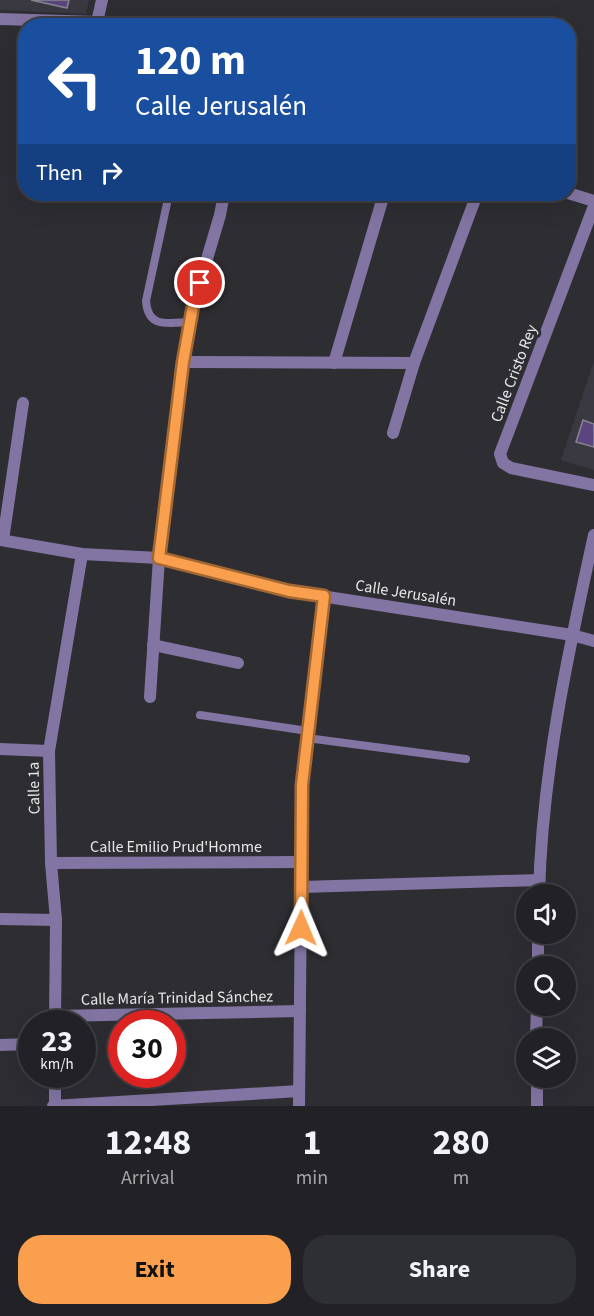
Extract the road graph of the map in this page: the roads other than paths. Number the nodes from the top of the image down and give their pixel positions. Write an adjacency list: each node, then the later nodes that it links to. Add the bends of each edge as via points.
1 (102, 0): 2 (street)
2 (101, 18)
3 (0, 19): 4 (street)
4 (18, 20)
5 (576, 195): 10 (street)
6 (167, 201): 12 (lane, via 147,312 151,319 161,323)
7 (223, 201): 12 (street)
8 (382, 201): 14 (street)
9 (474, 201): 15 (street)
10 (594, 201)
11 (594, 206): 18 (street, Calle Cristo Rey, via 500,453 503,463 511,468)
12 (190, 322): 13 (street)
13 (183, 362): 14 (street); 22 (street)
14 (334, 363): 15 (street)
15 (414, 363): 17 (street)
16 (23, 403): 20 (street)
17 (393, 433)
18 (594, 485)
19 (594, 539): 24 (street)
20 (2, 540): 21 (street, Calle Jerusalén)
21 (82, 554): 22 (street, Calle Jerusalén); 32 (street, Calle 1a)
22 (159, 558): 23 (street, Calle Jerusalén); 26 (street)
23 (324, 596): 24 (street, Calle Jerusalén); 30 (street)
24 (572, 635): 25 (street, Calle Jerusalén); 36 (street, via 549,757)
25 (594, 641)
26 (153, 645): 27 (street); 28 (street)
27 (238, 663)
28 (150, 697)
29 (200, 715): 30 (lane)
30 (308, 735): 33 (lane); 34 (street, via 302,785)
31 (0, 749): 32 (street)
32 (49, 752): 35 (street, Calle 1a)
33 (466, 759)
34 (301, 862): 35 (street, Calle Emilio Prud'Homme); 38 (street)
35 (51, 863): 40 (street, Calle 1a)
36 (540, 880): 37 (street); 38 (street)
37 (540, 884)
38 (302, 887): 42 (street)
39 (0, 919): 40 (street)
40 (56, 920): 41 (street, Calle 1a)
41 (55, 1010)
42 (300, 1011): 43 (street, Calle María Trinidad Sánchez); 48 (street)
43 (96, 1018)
44 (18, 1044): 45 (street)
45 (0, 1045)
46 (55, 1088): 49 (street)
47 (537, 1088): 51 (street)
48 (299, 1091): 49 (street); 50 (street)
49 (54, 1106)
50 (299, 1106)
51 (537, 1106)

